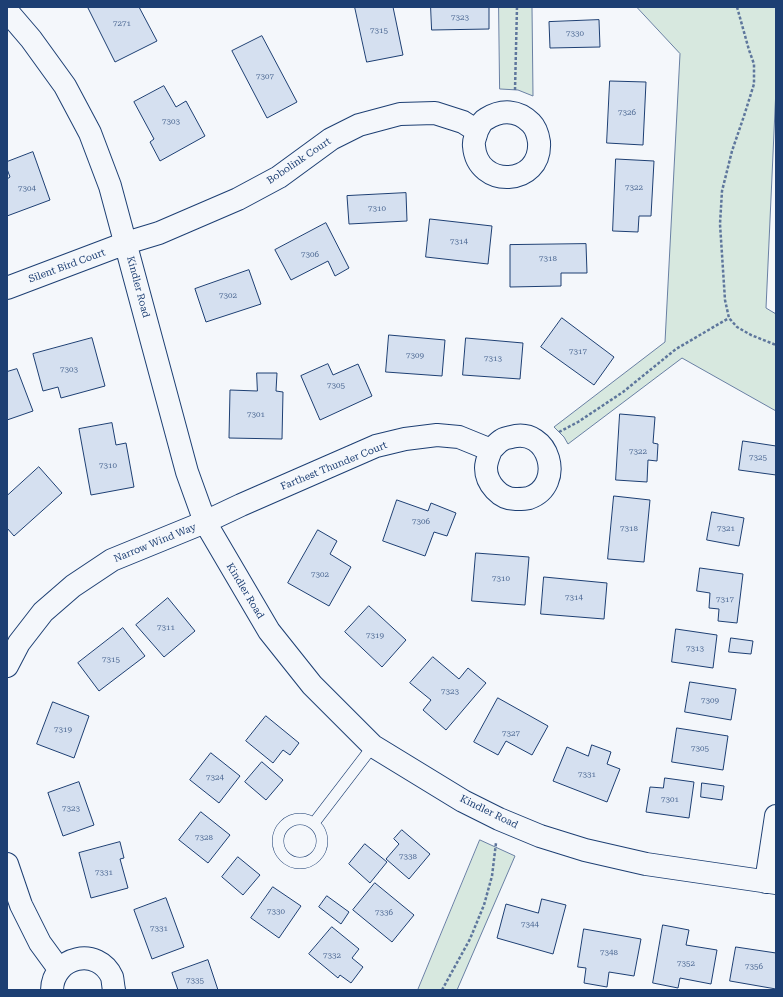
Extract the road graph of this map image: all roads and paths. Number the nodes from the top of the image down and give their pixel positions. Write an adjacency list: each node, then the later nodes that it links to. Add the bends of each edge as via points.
1 (517, 7): 4 (path)
2 (737, 7): 8 (path, via 754,64 754,84 722,191 720,224 725,300)
3 (7, 11): 6 (street, Kindler Road, via 32,39 65,86 90,133 110,186)
4 (515, 113): 5 (street, via 502,112 485,119); 5 (street, via 525,117 538,135 539,150 534,163 526,172 514,177 500,177 487,171 476,158 474,144)
5 (477, 131): 6 (street, Bobolink Court, via 463,122 435,113 400,114 359,125 331,139 279,177 238,199 159,233)
6 (126, 243): 7 (street, Silent Bird Court); 12 (street, Kindler Road, via 187,472)
7 (7, 288)
8 (729, 318): 9 (path, via 737,327); 10 (path, via 676,349 623,392 558,432)
9 (776, 346)
10 (543, 447): 11 (street, via 532,438 518,435 502,440); 11 (street, via 550,462 549,477 540,491 534,495 512,499 498,493 489,481 486,467)
11 (491, 450): 12 (street, Farthest Thunder Court, via 459,437 437,435 376,446)
12 (205, 522): 13 (street, Narrow Wind Way, via 112,560 72,586 43,612 19,643); 14 (street, Kindler Road, via 269,631 312,685)
13 (7, 666)
14 (373, 746): 16 (street, Kindler Road, via 463,801); 17 (lane)
15 (776, 816): 19 (street)
16 (500, 819): 19 (street, Kindler Road, via 540,836 592,852 646,864); 23 (path, via 492,876 484,906 470,939)
17 (314, 823): 17 (lane, via 300,818 286,823 280,829 277,844 290,862 311,860 321,850 322,835)
18 (7, 864): 20 (street, via 21,905 40,943)
19 (771, 883)
20 (59, 969): 21 (street, via 52,981); 22 (street, via 71,960 86,958 96,961 112,978)
21 (52, 990)
22 (114, 990)
23 (442, 990)

